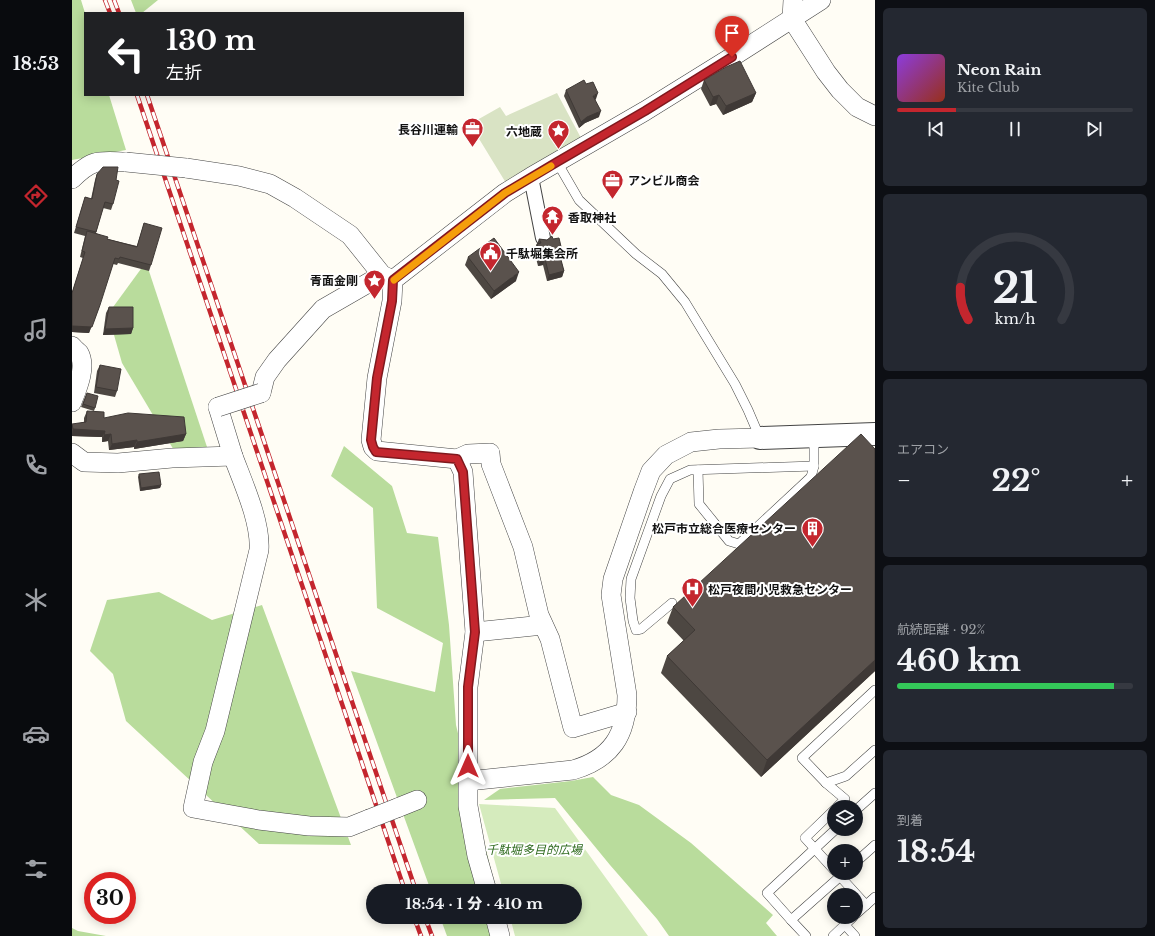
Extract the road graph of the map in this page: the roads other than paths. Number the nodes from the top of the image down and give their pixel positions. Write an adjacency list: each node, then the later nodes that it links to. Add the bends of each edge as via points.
1 (793, 0): 3 (street)
2 (821, 0): 3 (street)
3 (792, 19): 4 (street, via 840,90 857,107); 5 (street, via 645,111)
4 (875, 116)
5 (557, 162): 6 (street); 14 (lane, via 579,200 636,254 662,274 685,302 735,384)
6 (531, 177): 8 (street); 9 (street)
7 (72, 179): 9 (street, bridge, via 96,161 186,168 239,176 270,184 350,235)
8 (544, 238)
9 (388, 277): 16 (street, bridge, via 323,309 277,360 265,377 261,393 218,407); 17 (street, via 392,301 377,378 371,440 373,447 376,452)
10 (72, 346): 11 (street, via 79,354 82,366)
11 (72, 402)
12 (875, 434): 13 (street)
13 (814, 436): 14 (street); 18 (lane)
14 (760, 438): 24 (street, via 691,442 666,455 651,471 612,580 611,595 627,695)
15 (72, 453): 16 (street, via 84,462 118,463)
16 (233, 456): 29 (street, bridge, via 258,527 258,550 215,730 203,762 193,808 259,820 309,826 349,827)
17 (457, 459): 21 (street, via 468,454 490,453 491,464 523,547); 22 (street, via 463,472)
18 (814, 466): 19 (lane); 19 (lane, via 811,477 739,544 729,542 699,504)
19 (698, 470): 20 (lane, via 690,470 670,479 661,496 630,579 630,598 636,630 641,629)
20 (672, 604)
21 (543, 625): 22 (street); 24 (street, via 550,639 573,728)
22 (475, 632): 26 (street, via 468,687)
23 (875, 690): 27 (lane, via 802,758)
24 (627, 712): 26 (street, via 616,741 607,752 586,766 572,770)
25 (875, 750): 27 (lane, via 846,776)
26 (468, 781): 40 (street, via 468,806 477,856)
27 (826, 783): 30 (lane)
28 (875, 793): 31 (lane)
29 (417, 800)
30 (844, 800)
31 (863, 804)
32 (827, 817): 35 (lane, via 805,838)
33 (828, 836): 35 (lane)
34 (875, 845): 36 (lane)
35 (815, 848): 37 (lane); 44 (lane, via 767,893)
36 (863, 856)
37 (827, 860)
38 (832, 880): 44 (lane)
39 (845, 880): 42 (lane)
40 (486, 884)
41 (874, 898): 42 (lane)
42 (866, 905): 43 (lane)
43 (863, 908)
44 (792, 920): 48 (lane)
45 (497, 924): 47 (street)
46 (846, 925): 49 (lane); 50 (lane)
47 (500, 936)
48 (806, 936)
49 (833, 936)
50 (855, 936)

